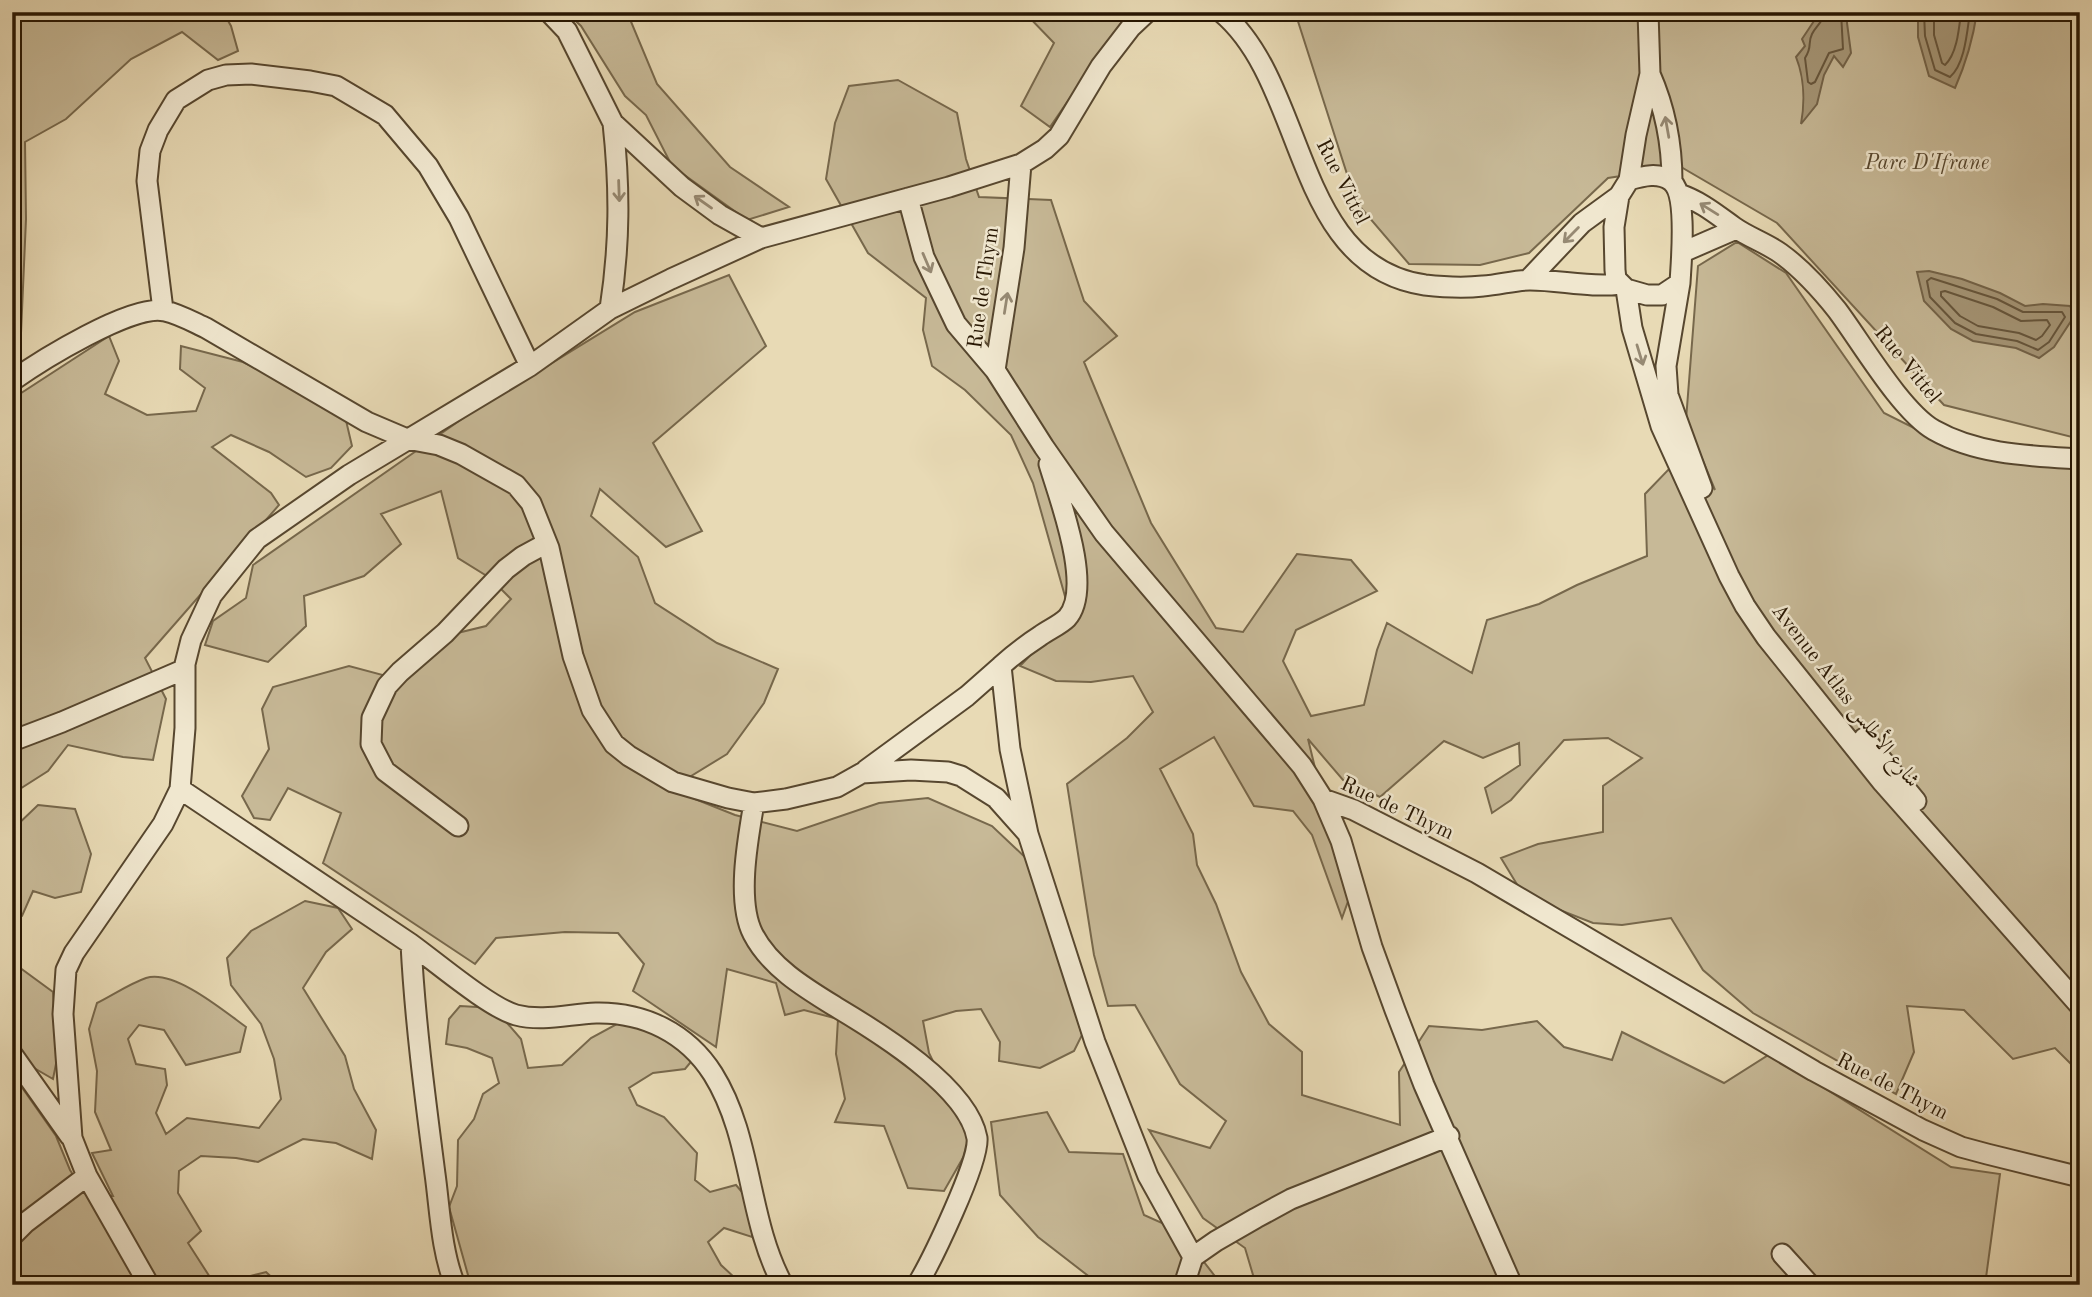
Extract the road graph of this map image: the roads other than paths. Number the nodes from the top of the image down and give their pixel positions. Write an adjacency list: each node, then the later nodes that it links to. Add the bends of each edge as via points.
1 (549, 12): 6 (street, via 567,31)
2 (1147, 12): 7 (street, via 1101,66 1059,136)
3 (1221, 12): 14 (street, Rue Vittel, via 1241,33 1268,77 1334,225 1367,263 1423,285 1481,287)
4 (1648, 12): 5 (street)
5 (1650, 74): 8 (street, Avenue Atlas شارع الأطلس); 9 (street, Avenue Atlas شارع الأطلس, one-way to 5, via 1666,119)
6 (613, 123): 12 (street, one-way to 6, via 682,187); 17 (street, one-way to 17, via 620,216)
7 (1021, 164): 10 (street); 20 (street, Rue de Thym, one-way to 7, via 1014,248)
8 (1624, 188): 9 (street, via 1649,175); 14 (street, one-way to 14, via 1582,223); 16 (street, Avenue Atlas شارع الأطلس, via 1614,253 1615,270)
9 (1676, 188): 11 (street, Rue Vittel, one-way to 9); 13 (street, Avenue Atlas شارع الأطلس)
10 (908, 198): 12 (street); 20 (street, one-way to 20, via 923,257 956,324)
11 (1736, 229): 13 (street); 24 (street, Rue Vittel, via 1797,267 1931,428 1982,447)
12 (761, 238): 17 (street)
13 (1683, 252): 15 (street, Avenue Atlas شارع الأطلس)
14 (1528, 280): 16 (street, Rue Vittel)
15 (1680, 283): 16 (street, Rue Vittel, via 1662,295); 36 (street, Avenue Atlas شارع الأطلس, via 1666,366 1668,395 1708,506 1738,568 1798,659)
16 (1623, 286): 37 (street, Avenue Atlas شارع الأطلس, one-way to 37, via 1661,426 1745,606 1883,783)
17 (610, 309): 19 (street)
18 (163, 310): 19 (street, via 147,181 150,151 176,100 208,80 226,75 310,81 336,86 385,116 429,166); 21 (street, via 99,329); 22 (street, via 218,335 367,422)
19 (530, 366): 22 (street)
20 (995, 370): 23 (street, Rue de Thym)
21 (12, 381)
22 (407, 439): 25 (street, via 461,454 516,485 531,503); 27 (street, via 257,539 212,595 191,640)
23 (1044, 447): 26 (street, via 1072,544 1077,592 1068,617); 31 (street, Rue de Thym, via 1104,533 1302,766)
24 (2080, 459)
25 (547, 543): 32 (street, via 581,683 614,744 673,782); 33 (street, via 506,569 400,672 387,686 372,718 371,744 385,771)
26 (1001, 666): 29 (street); 34 (street, via 1010,749)
27 (185, 669): 28 (street); 30 (street)
28 (12, 741)
29 (862, 774): 32 (street, via 837,787); 34 (street, via 911,770 961,776 996,798)
30 (180, 789): 35 (street); 40 (street, via 163,824 66,970 63,1014)
31 (1323, 799): 39 (street, via 1395,1010); 42 (street, Rue de Thym, via 1354,810 1477,873 1814,1072 1923,1130 1987,1154)
32 (754, 803): 49 (street, via 745,913 761,948 813,993 907,1054 944,1086 972,1122 977,1151)
33 (458, 826)
34 (1028, 834): 45 (street, via 1113,1090 1148,1176)
35 (411, 944): 47 (street, via 432,1152 446,1258); 48 (street, via 516,1015 632,1016 665,1028 700,1056 736,1126 758,1220)
36 (2080, 990)
37 (2080, 1006)
38 (12, 1054): 40 (street)
39 (1449, 1136): 45 (street, via 1291,1199); 51 (street)
40 (72, 1138): 41 (street)
41 (87, 1176): 43 (street); 46 (street)
42 (2080, 1177)
43 (12, 1236)
44 (1782, 1254): 52 (street)
45 (1193, 1257): 50 (street)
46 (149, 1285)
47 (455, 1285)
48 (783, 1285)
49 (917, 1285)
50 (1184, 1285)
51 (1512, 1285)
52 (1810, 1285)

